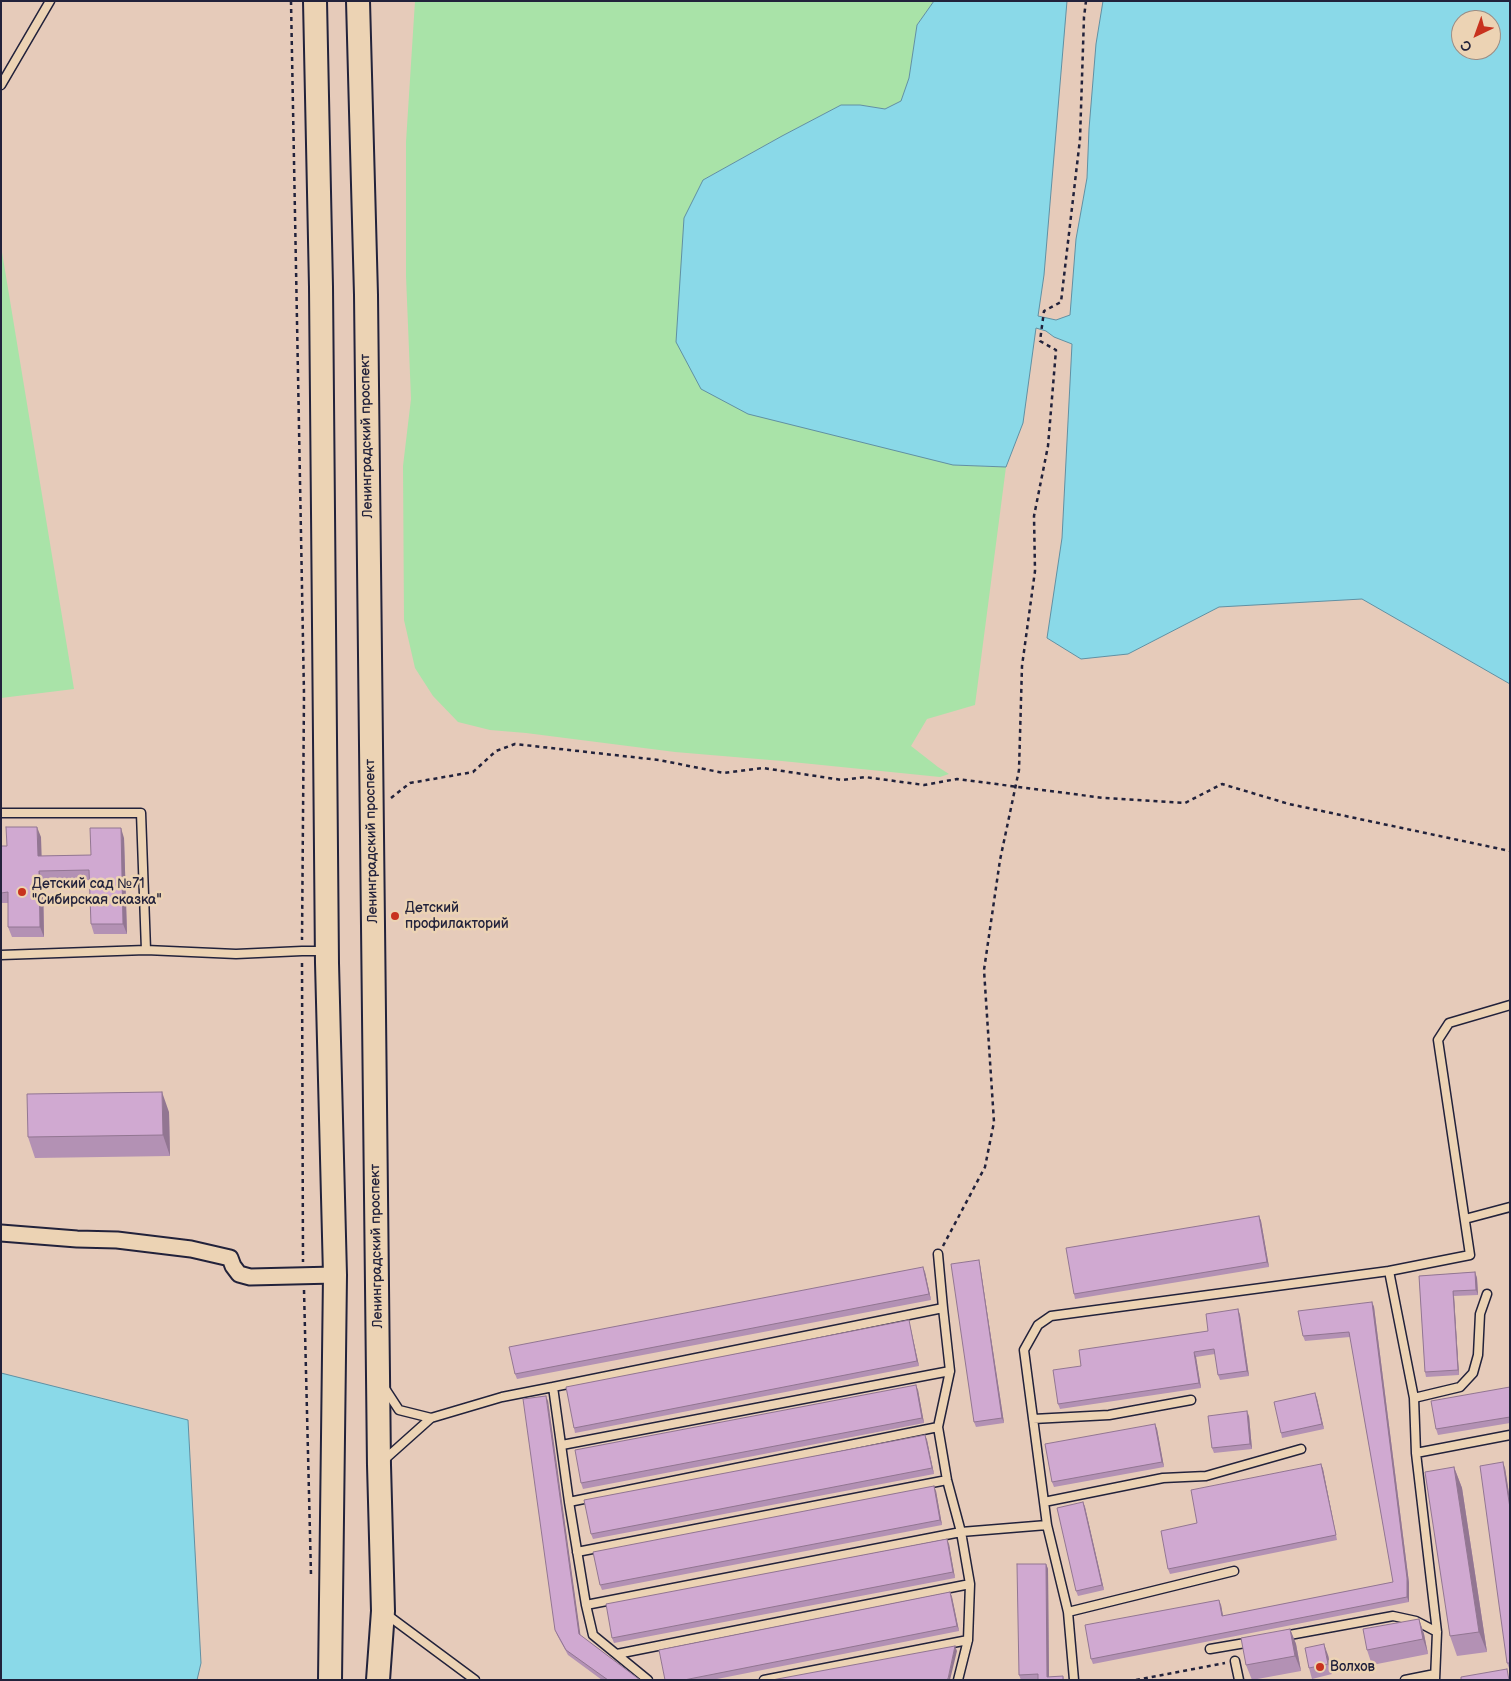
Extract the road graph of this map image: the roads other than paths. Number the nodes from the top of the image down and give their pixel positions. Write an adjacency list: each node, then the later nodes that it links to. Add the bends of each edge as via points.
1 (50, 1): 4 (lane)
2 (315, 1): 7 (main road)
3 (358, 1): 19 (main road, Ленинградский проспект, via 366,294)
4 (1, 85)
5 (1, 812): 6 (lane, via 140,813)
6 (146, 950): 7 (lane, via 236,954); 8 (lane)
7 (327, 951): 15 (main road)
8 (1, 955)
9 (1510, 1005): 11 (lane, via 1449,1023 1438,1040)
10 (1510, 1207): 11 (lane)
11 (1465, 1219): 14 (lane, via 1470,1255)
12 (1, 1233): 15 (street, via 117,1240 191,1249 230,1258 238,1274 250,1277)
13 (938, 1254): 17 (lane)
14 (1390, 1271): 21 (lane); 24 (lane, via 1051,1316 1038,1325 1024,1350)
15 (335, 1275): 50 (main road)
16 (1487, 1294): 21 (lane, via 1480,1314 1478,1355 1473,1373 1460,1387)
17 (943, 1308): 18 (lane); 20 (lane)
18 (950, 1371): 25 (lane); 27 (lane)
19 (378, 1377): 23 (lane, via 398,1410); 30 (main road, Ленинградский проспект)
20 (552, 1387): 23 (lane); 27 (lane)
21 (1414, 1398): 29 (lane)
22 (1191, 1400): 24 (lane, via 1109,1416)
23 (431, 1418): 30 (lane)
24 (1034, 1419): 33 (lane)
25 (938, 1427): 31 (lane); 32 (lane)
26 (1510, 1435): 29 (lane)
27 (562, 1445): 32 (lane)
28 (1302, 1449): 33 (lane, via 1206,1476 1163,1478)
29 (1416, 1453): 42 (lane)
30 (379, 1465): 40 (main road, Ленинградский проспект)
31 (947, 1480): 35 (lane); 36 (lane)
32 (568, 1502): 36 (lane)
33 (1044, 1502): 34 (lane)
34 (1047, 1525): 35 (lane); 41 (lane)
35 (961, 1532): 38 (lane); 39 (lane)
36 (577, 1552): 39 (lane)
37 (1234, 1571): 41 (lane)
38 (970, 1584): 44 (lane); 47 (lane)
39 (586, 1605): 47 (lane, via 593,1635)
40 (382, 1611): 51 (main road, Ленинградский проспект); 52 (lane)
41 (1068, 1612): 56 (lane)
42 (1437, 1632): 43 (lane, via 1416,1621 1393,1616); 49 (lane)
43 (1277, 1637)
44 (968, 1640): 54 (lane); 55 (lane)
45 (1258, 1640): 46 (lane)
46 (1210, 1649)
47 (617, 1654): 53 (lane)
48 (1234, 1661): 57 (lane)
49 (1435, 1677): 58 (lane)
50 (330, 1680)
51 (378, 1680)
52 (475, 1680)
53 (648, 1680)
54 (764, 1680)
55 (958, 1680)
56 (1074, 1680)
57 (1239, 1680)
58 (1405, 1680)

